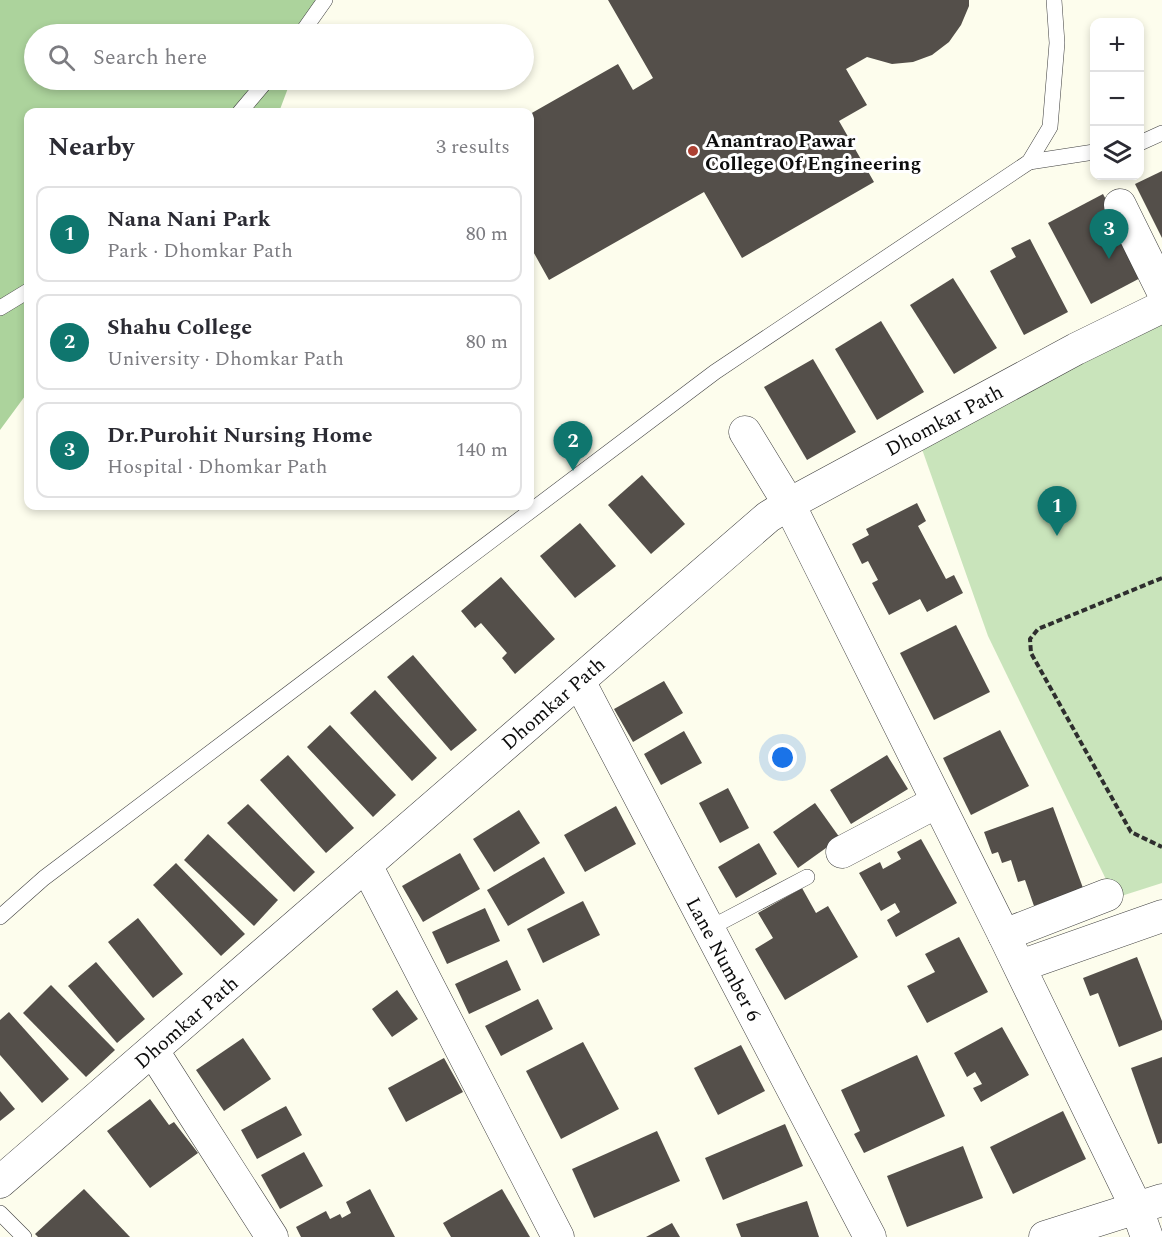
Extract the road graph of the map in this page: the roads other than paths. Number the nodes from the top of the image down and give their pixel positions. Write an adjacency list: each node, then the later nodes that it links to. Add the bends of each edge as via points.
1 (325, 0): 3 (lane)
2 (1054, 0): 9 (lane, via 1058,43 1050,127)
3 (308, 24)
4 (259, 90): 5 (lane)
5 (243, 108)
6 (1162, 133): 7 (lane)
7 (1144, 140)
8 (1090, 153): 9 (lane)
9 (1029, 162): 17 (lane, via 715,372)
10 (1120, 205): 11 (street)
11 (1162, 290)
12 (24, 293): 14 (lane)
13 (1162, 307): 16 (street, Dhomkar Path, via 1076,349)
14 (0, 308)
15 (746, 432): 16 (street)
16 (789, 504): 19 (street, Dhomkar Path, via 768,517); 20 (street)
17 (534, 508)
18 (532, 510): 26 (lane, via 44,878)
19 (579, 681): 22 (street, Dhomkar Path); 27 (street, Lane Number 6)
20 (937, 801): 21 (street); 28 (street)
21 (842, 852)
22 (366, 865): 30 (street, Dhomkar Path); 36 (street)
23 (807, 877): 27 (lane)
24 (1107, 895): 28 (street)
25 (1162, 916): 29 (street)
26 (0, 917)
27 (708, 929): 37 (street, Lane Number 6)
28 (1004, 935): 29 (street)
29 (1020, 966): 33 (street)
30 (153, 1051): 31 (street, Dhomkar Path); 35 (street)
31 (0, 1182)
32 (0, 1213): 34 (lane)
33 (1149, 1215): 38 (street)
34 (24, 1237)
35 (272, 1237)
36 (558, 1237)
37 (870, 1237)
38 (1045, 1237)

